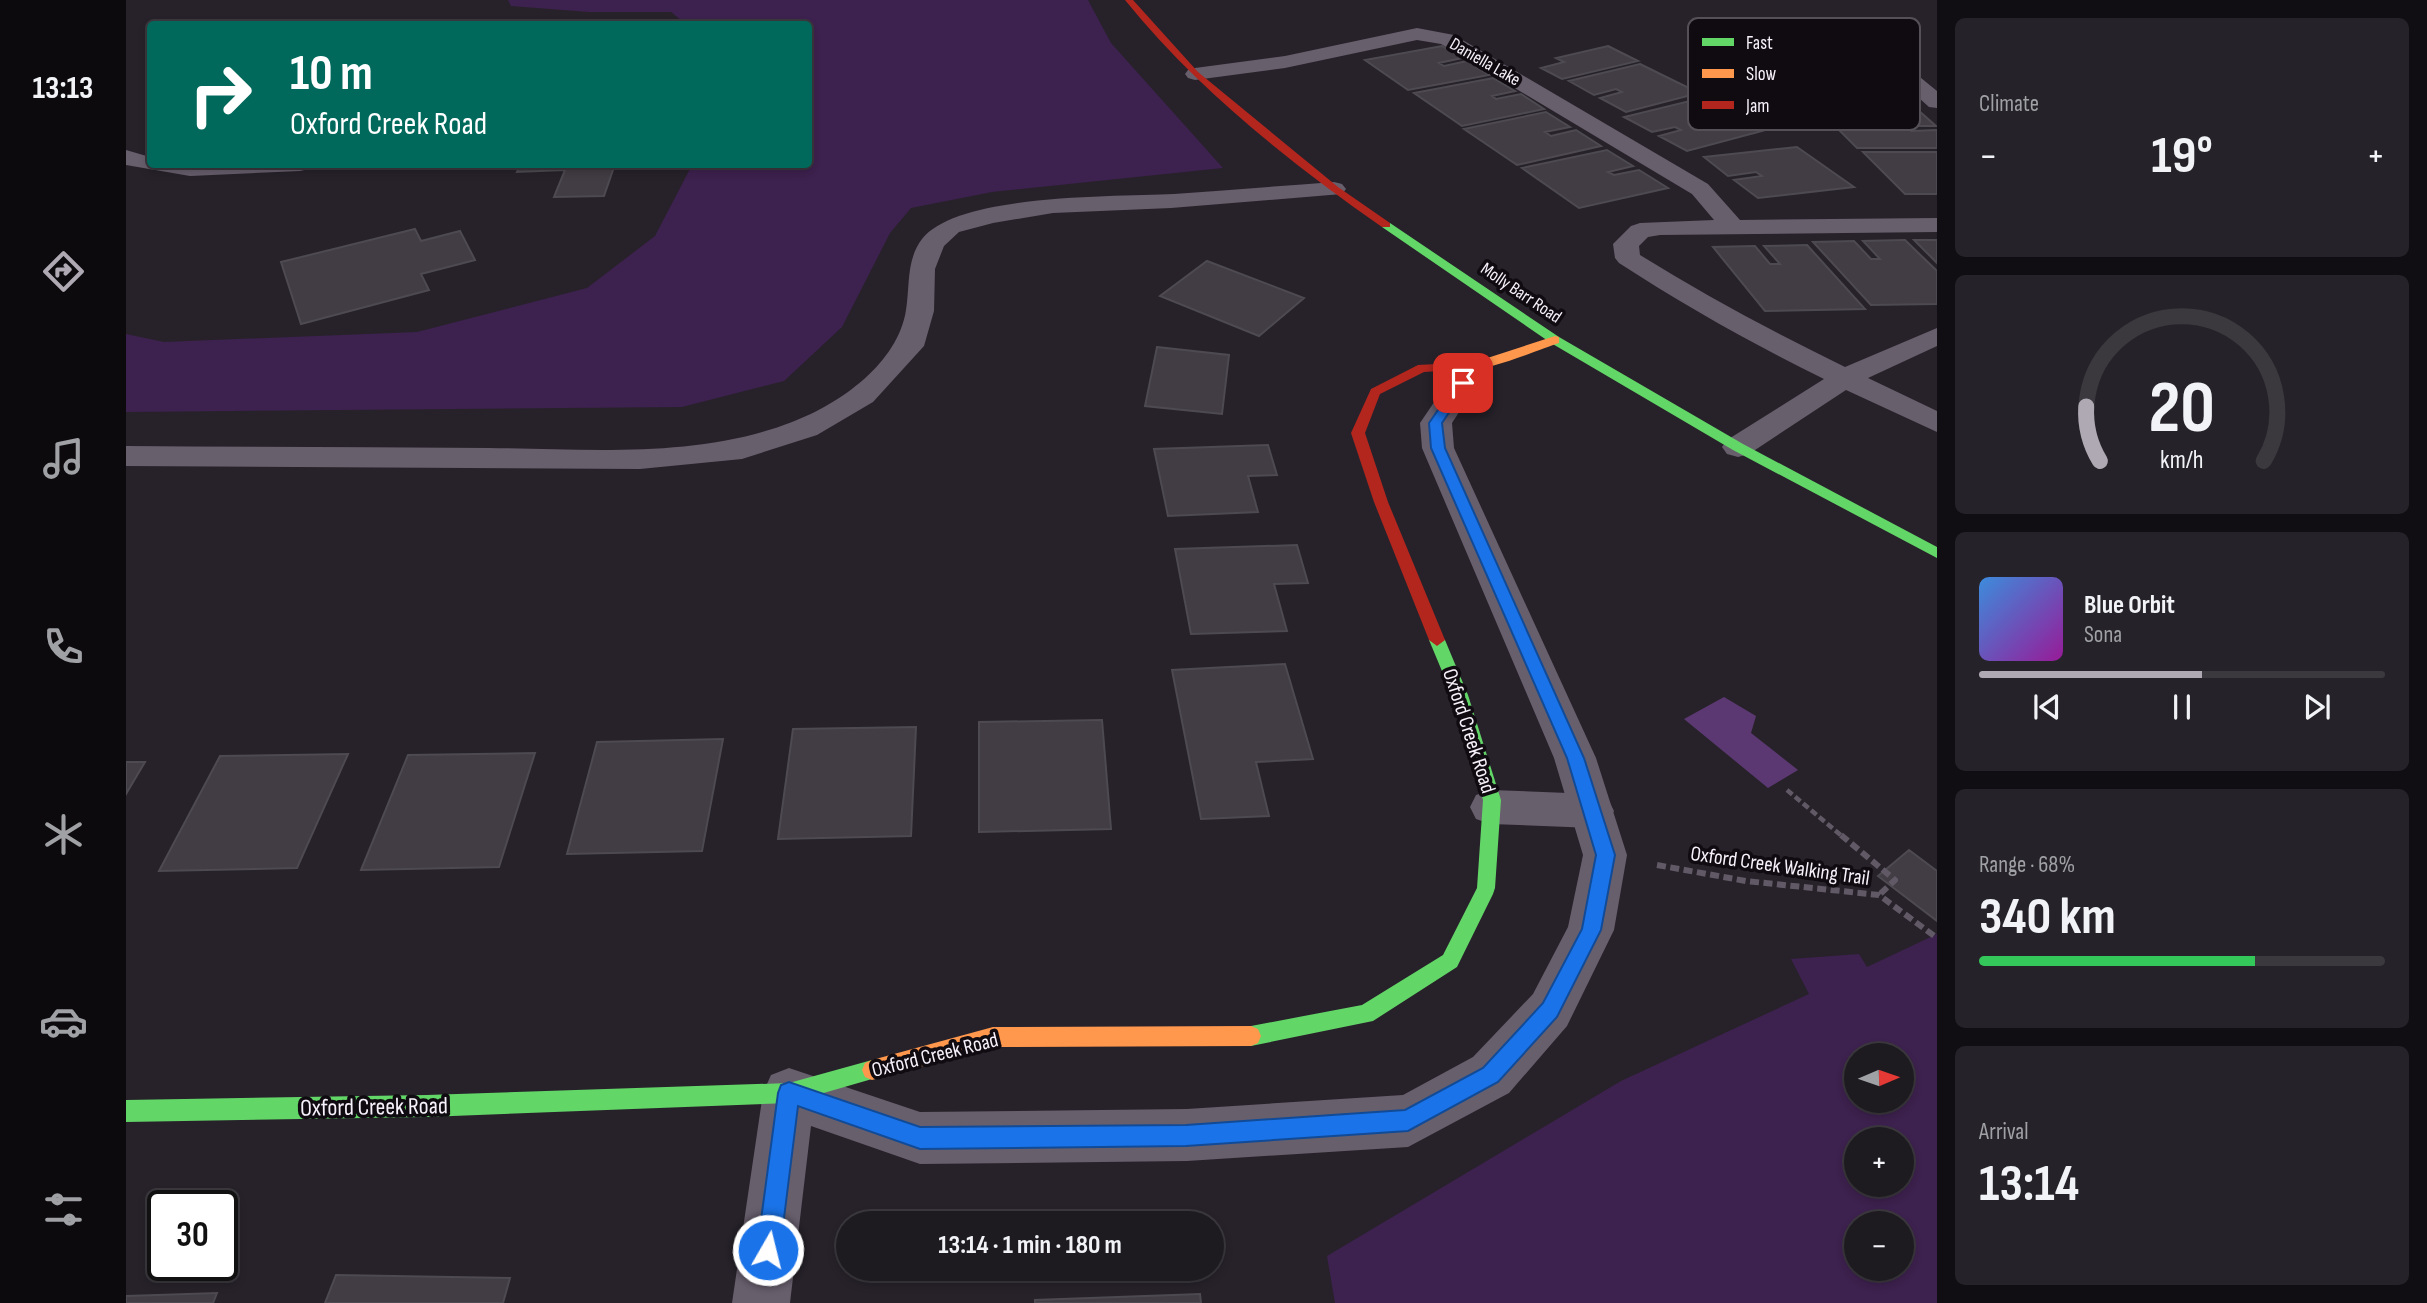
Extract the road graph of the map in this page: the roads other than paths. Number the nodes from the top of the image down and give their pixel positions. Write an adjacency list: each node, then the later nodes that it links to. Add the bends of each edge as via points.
1 (1129, 0): 2 (street, Molly Barr Road)
2 (1195, 74): 9 (street, Molly Barr Road); 11 (lane, Daniella Lake, via 1285,62 1417,34 1447,39 1700,189)
3 (1920, 88): 4 (lane)
4 (1937, 102)
5 (126, 157): 6 (street)
6 (147, 164)
7 (168, 168): 8 (street)
8 (230, 168)
9 (1334, 189): 13 (street, Molly Barr Road); 18 (lane, via 1053,205 950,227 932,243 922,269 920,312 910,346 863,396 806,428 743,449 640,459)
10 (1937, 225): 11 (lane)
11 (1733, 227): 15 (lane, via 1640,231 1626,244 1628,258 1661,281)
12 (1937, 336): 15 (lane)
13 (1555, 340): 14 (street, Oxford Creek Road); 17 (street, Molly Barr Road)
14 (1473, 367): 20 (street, Oxford Creek Road, via 1422,368 1375,393 1358,433 1381,502 1460,695); 21 (street, Oxford Creek Road, via 1436,423 1438,448 1576,758)
15 (1845, 378): 16 (lane); 17 (lane)
16 (1937, 423)
17 (1738, 447): 19 (street, Molly Barr Road)
18 (126, 456)
19 (1937, 552)
20 (1491, 807): 21 (lane); 22 (street, Oxford Creek Road, via 1486,888 1450,961 1366,1014 1252,1036 993,1037)
21 (1592, 811): 22 (street, Oxford Creek Road, via 1605,855 1591,930 1550,1010 1490,1075 1408,1121 1186,1135 920,1138)
22 (789, 1093): 23 (street, Oxford Creek Road); 24 (street)
23 (126, 1111)
24 (761, 1303)

